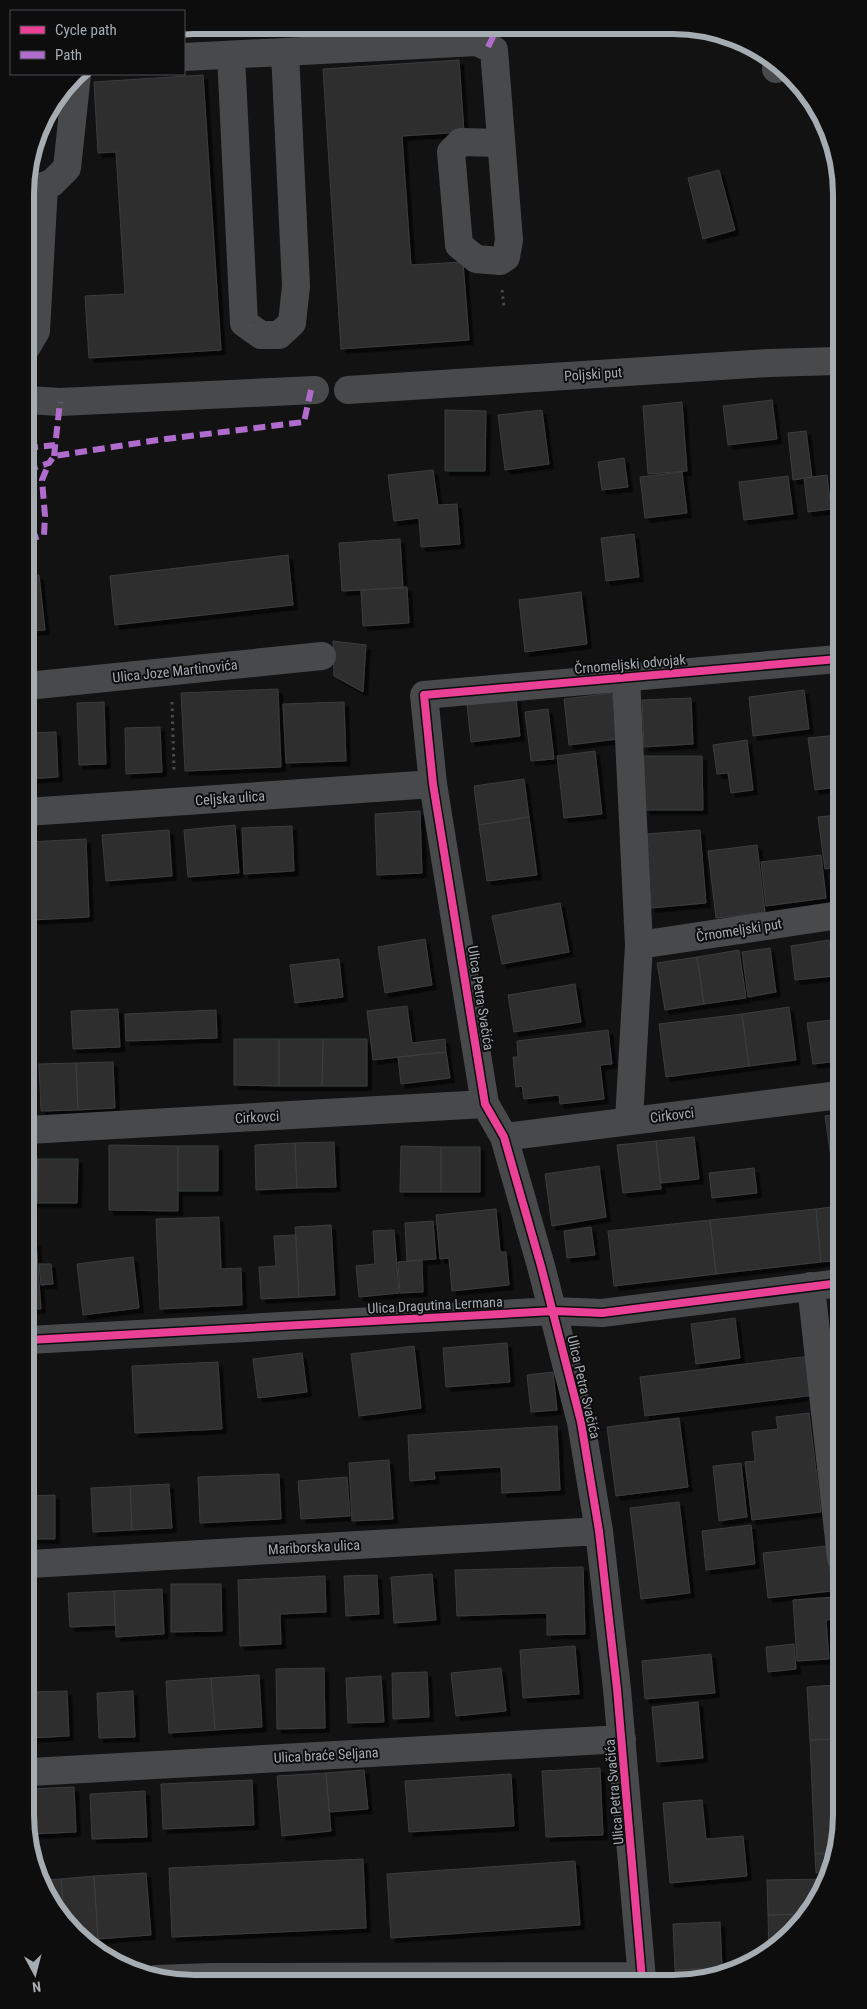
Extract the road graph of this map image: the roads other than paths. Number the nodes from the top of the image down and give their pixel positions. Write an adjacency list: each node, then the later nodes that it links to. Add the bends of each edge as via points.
1 (285, 52): 2 (street); 2 (street, via 296,286 292,323 280,335 261,335 244,323); 5 (street, via 477,42 494,50)
2 (230, 55): 3 (street)
3 (185, 57)
4 (76, 85): 6 (street, via 67,168 52,183)
5 (500, 143): 5 (street, via 509,240 502,283 459,245 451,152 461,142)
6 (34, 189): 7 (street)
7 (34, 334)
8 (833, 361): 10 (street, Poljski put)
9 (315, 390): 11 (street)
10 (348, 390)
11 (34, 400)
12 (322, 656): 15 (street, Ulica Joze Martinovića)
13 (833, 659): 14 (street, Črnomeljski odvojak)
14 (626, 677): 16 (street, Črnomeljski odvojak); 20 (street, Črnomeljski odvojak)
15 (34, 685)
16 (424, 695): 17 (street, Ulica Petra Svačića)
17 (433, 784): 18 (street, Celjska ulica); 22 (street, Ulica Petra Svačića)
18 (34, 812)
19 (833, 916): 20 (street, Črnomeljski put)
20 (639, 945): 23 (street, Črnomeljski odvojak)
21 (833, 1096): 23 (street, Cirkovci)
22 (485, 1104): 24 (street, Cirkovci); 25 (street, Ulica Petra Svačića)
23 (629, 1120): 25 (street, Cirkovci)
24 (34, 1130)
25 (504, 1137): 28 (street, Ulica Petra Svačića)
26 (833, 1284): 27 (street, Ulica Dragutina Lermana)
27 (811, 1286): 28 (street, Ulica Dragutina Lermana, via 602,1312); 30 (street)
28 (554, 1311): 29 (street, Ulica Dragutina Lermana); 31 (street, Ulica Petra Svačića, via 581,1422)
29 (34, 1340)
30 (833, 1485)
31 (599, 1531): 32 (street, Mariborska ulica); 33 (street, Ulica Petra Svačića)
32 (34, 1564)
33 (622, 1739): 34 (street, Ulica braće Seljana); 35 (street, Ulica Petra Svačića)
34 (34, 1772)
35 (642, 1975)

